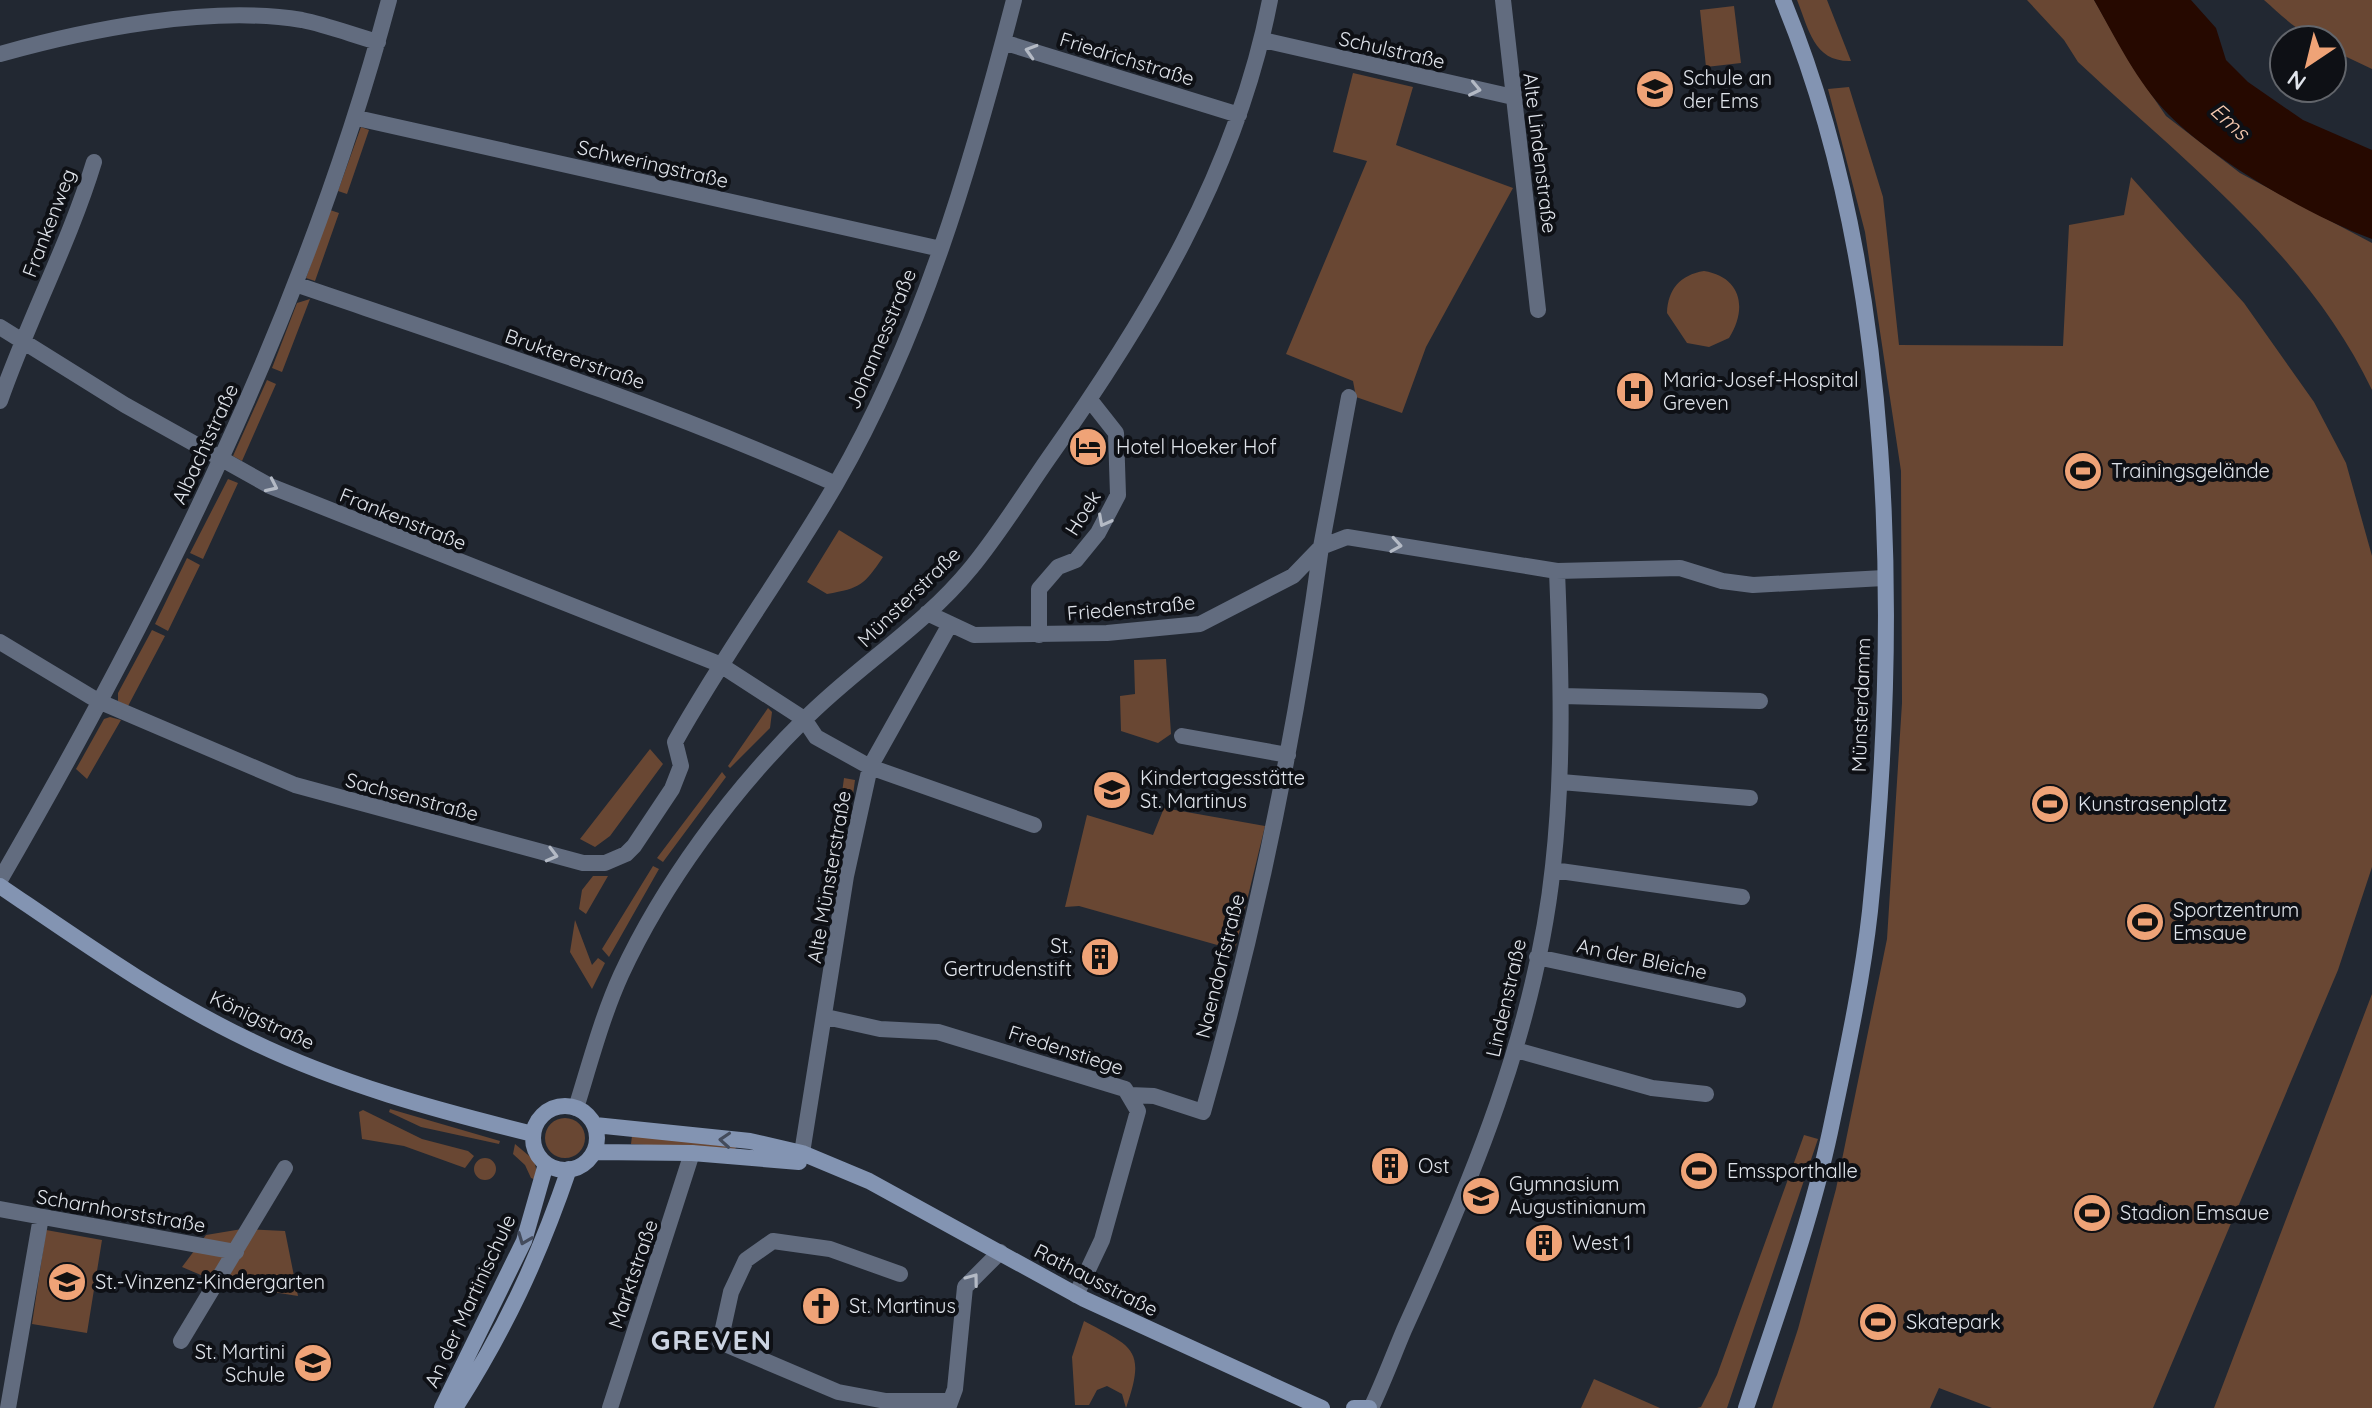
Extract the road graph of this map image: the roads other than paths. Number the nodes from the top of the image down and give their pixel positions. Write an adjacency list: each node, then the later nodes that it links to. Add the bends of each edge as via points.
1 (389, 0): 7 (street, Albachtstraße)
2 (1014, 0): 8 (street, Johannesstraße)
3 (1270, 0): 6 (street, Münsterstraße)
4 (1503, 0): 10 (street, Alte Lindenstraße)
5 (1783, 0): 26 (street, Münsterdamm, via 1828,136 1855,256 1877,424)
6 (1263, 40): 10 (street, Schulstraße, one-way to 10); 11 (street, Münsterstraße)
7 (378, 42): 9 (street, via 303,20 230,15 59,37); 12 (street, Albachtstraße)
8 (1003, 42): 11 (street, Friedrichstraße, one-way to 8); 14 (street, Johannesstraße)
9 (0, 54)
10 (1513, 97): 16 (street, Alte Lindenstraße)
11 (1239, 115): 20 (street, Münsterstraße, via 1186,240)
12 (357, 118): 14 (street, Schweringstraße); 15 (street, Albachtstraße)
13 (94, 162): 18 (street, Frankenweg)
14 (941, 249): 23 (street, Johannesstraße, via 896,366)
15 (295, 284): 22 (street, Albachtstraße); 23 (street, Bruktererstraße, via 654,408)
16 (1538, 310)
17 (0, 327): 18 (street, Frankenstraße)
18 (21, 342): 21 (street, Frankenweg); 22 (street, Frankenstraße)
19 (1349, 397): 24 (street)
20 (1090, 400): 27 (street, Münsterstraße, via 970,569); 29 (street, Hoek, one-way to 29, via 1116,433 1118,495 1076,560 1058,567 1039,589)
21 (0, 401)
22 (220, 461): 31 (street, Frankenstraße, one-way to 31, via 324,510); 33 (street, Albachtstraße)
23 (836, 484): 31 (street, Johannesstraße)
24 (1321, 547): 25 (street, one-way to 25, via 1347,537); 29 (street, Friedenstraße, via 1293,576 1200,624); 37 (street, Naendorfstraße)
25 (1557, 571): 26 (street, via 1680,568 1753,585); 32 (street, Lindenstraße)
26 (1884, 578): 75 (street, Münsterdamm, via 1884,705 1870,914 1829,1135)
27 (927, 613): 28 (street, Friedenstraße); 35 (street, Münsterstraße)
28 (947, 630): 29 (street, Friedenstraße); 38 (street, Alte Münsterstraße)
29 (1039, 635)
30 (0, 642): 33 (street, Sachsenstraße)
31 (719, 664): 33 (street, Sachsenstraße, one-way to 31, via 295,785 583,863 605,863 634,846 672,789 681,766 675,742); 35 (street, Frankenstraße)
32 (1562, 696): 34 (street); 39 (street, Lindenstraße)
33 (98, 701): 43 (street, Albachtstraße)
34 (1760, 701)
35 (804, 719): 38 (street, Frankenstraße, via 816,737); 51 (street, Münsterstraße, via 690,857 651,918 620,977)
36 (1182, 736): 37 (street)
37 (1288, 755): 50 (street, Naendorfstraße, via 1235,1001 1203,1112 1154,1096)
38 (870, 767): 41 (street, Frankenstraße); 47 (street, Alte Münsterstraße, via 846,876)
39 (1561, 782): 40 (street); 42 (street, Lindenstraße)
40 (1750, 798)
41 (1034, 825)
42 (1553, 870): 44 (street); 45 (street, Lindenstraße)
43 (0, 883): 53 (street, Königstraße, via 174,1001 250,1041 397,1098)
44 (1742, 897)
45 (1537, 957): 46 (street, An der Bleiche); 48 (street, Lindenstraße)
46 (1738, 1000)
47 (826, 1017): 50 (street, Fredenstiege, via 880,1029 938,1032 1113,1084); 56 (street, Alte Münsterstraße)
48 (1516, 1050): 49 (street, via 1652,1088); 74 (street, Lindenstraße, via 1445,1240)
49 (1706, 1094)
50 (1130, 1095): 65 (street, Fredenstiege, via 1138,1111 1102,1240)
51 (576, 1108): 52 (street); 53 (street, via 548,1110)
52 (595, 1125): 54 (street); 56 (street, one-way to 52, via 750,1141)
53 (533, 1134): 57 (street, via 538,1156)
54 (594, 1152): 55 (street); 59 (street)
55 (692, 1153): 56 (street); 71 (street, Marktstraße)
56 (801, 1158): 63 (street, Rathausstraße, via 858,1177)
57 (546, 1164): 59 (street); 69 (street, An der Martinischule, one-way to 69, via 524,1241)
58 (285, 1168): 62 (street)
59 (569, 1169): 70 (street, An der Martinischule, via 532,1273)
60 (0, 1209): 61 (street, Scharnhorststraße)
61 (41, 1217): 62 (street, Scharnhorststraße); 68 (street)
62 (236, 1252): 66 (street)
63 (1000, 1252): 65 (street, Rathausstraße); 67 (street, one-way to 63, via 965,1287)
64 (900, 1274): 67 (street, via 830,1249 773,1241 746,1260 731,1292 720,1342 838,1392)
65 (1076, 1295): 72 (street, Rathausstraße)
66 (181, 1341)
67 (949, 1404)
68 (8, 1408)
69 (442, 1408)
70 (455, 1408)
71 (610, 1408)
72 (1322, 1408)
73 (1354, 1408): 74 (street)
74 (1370, 1408)
75 (1746, 1408)

